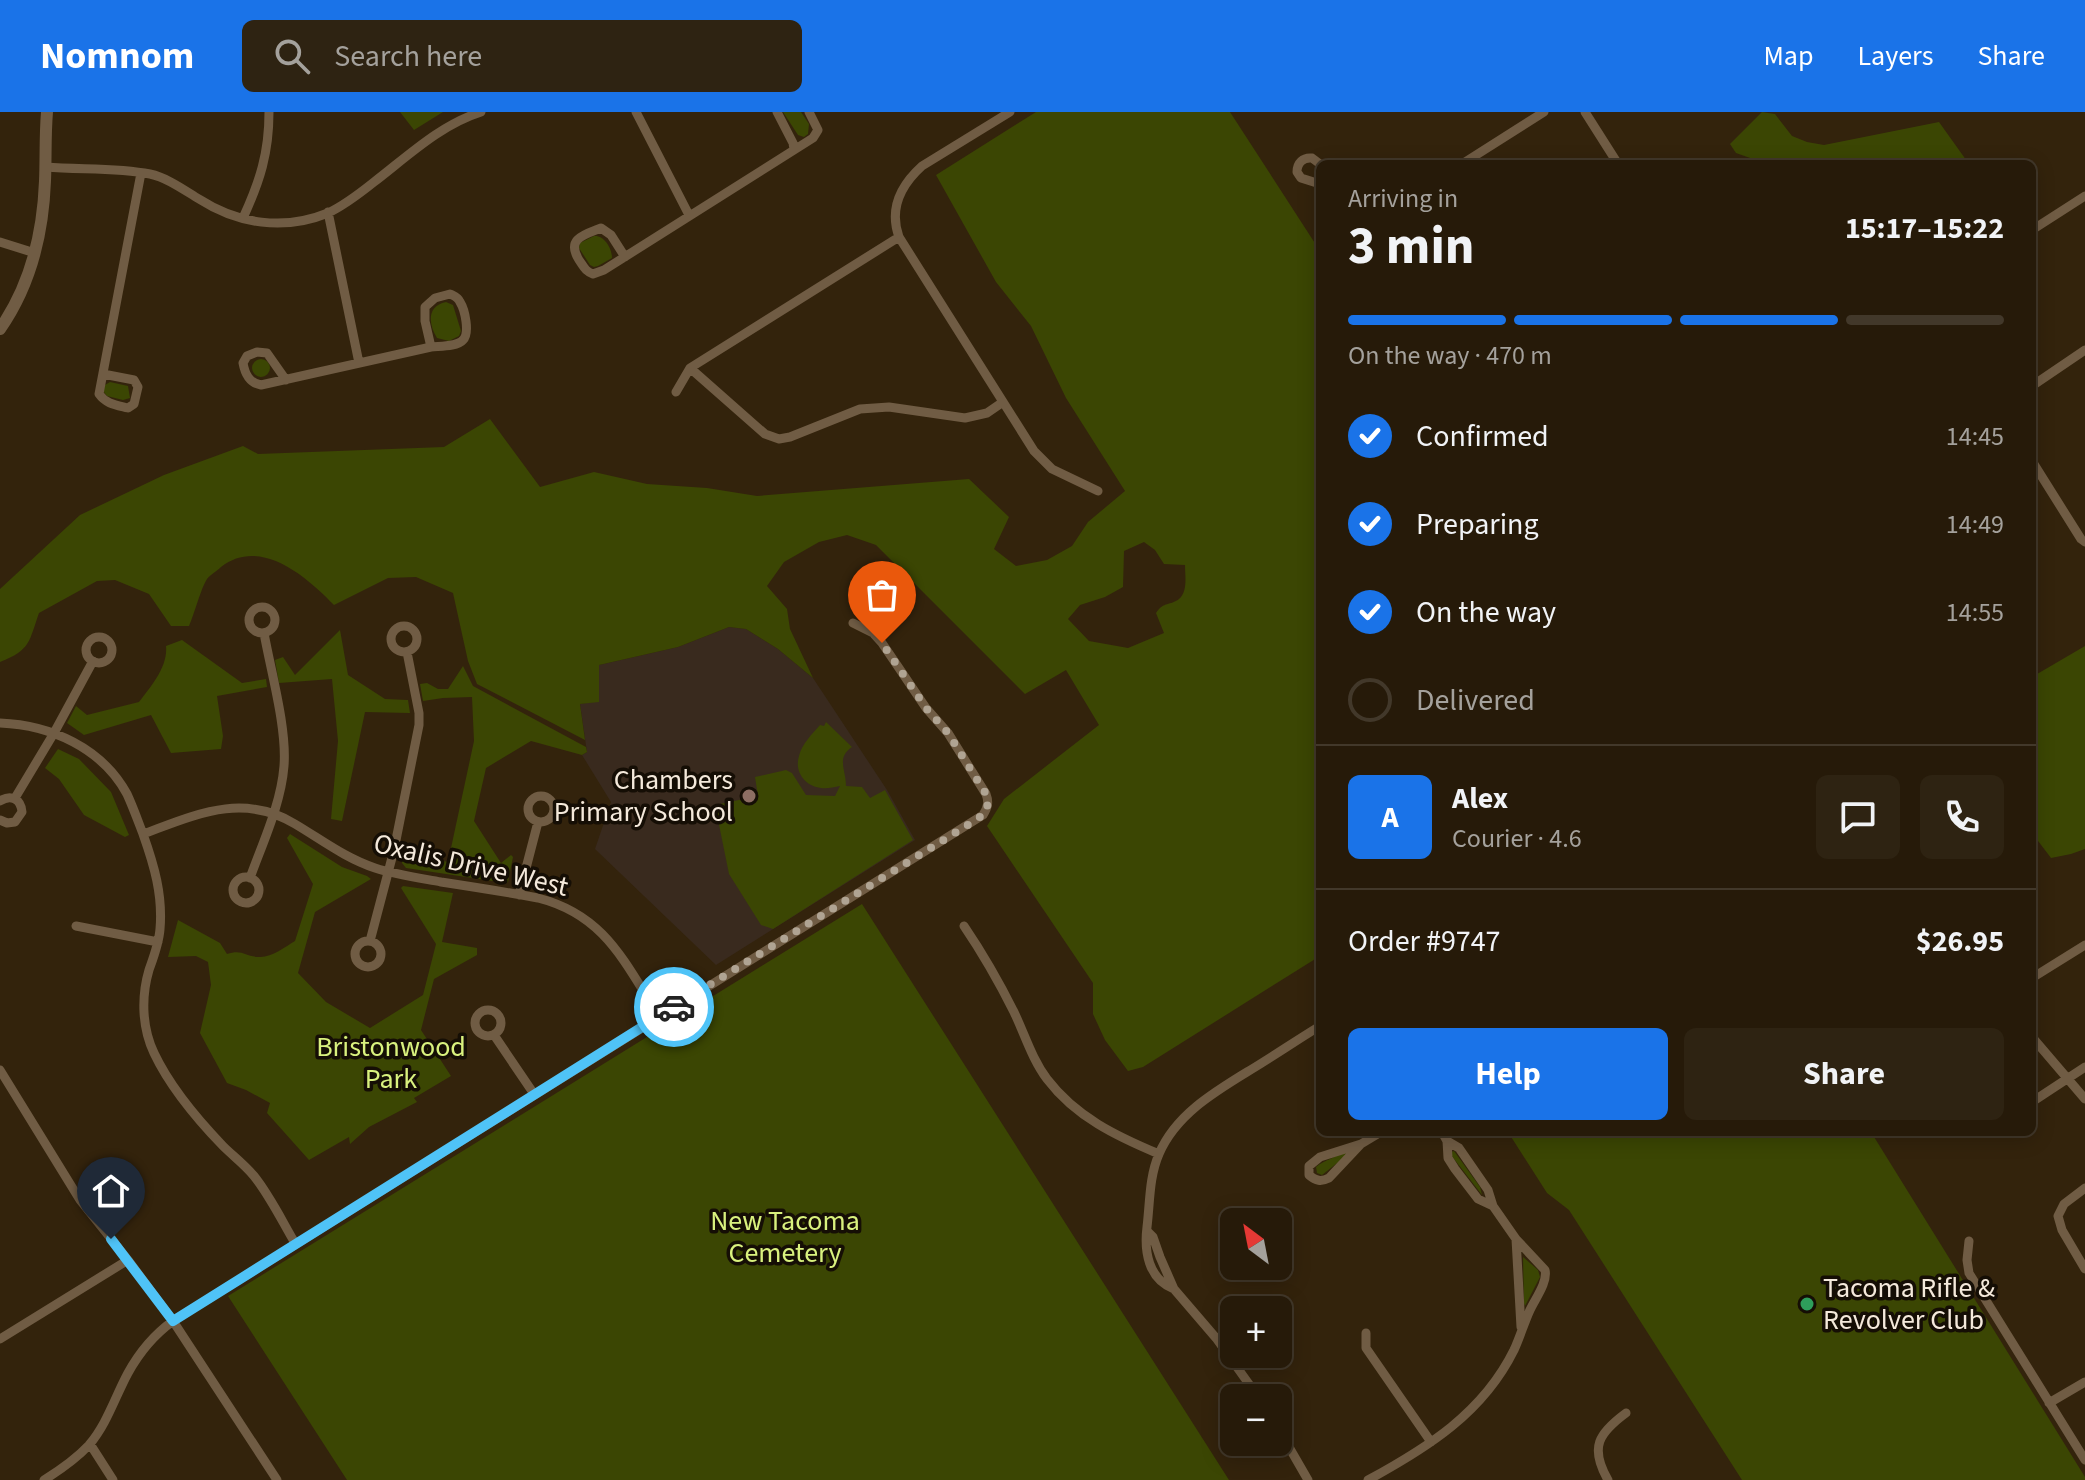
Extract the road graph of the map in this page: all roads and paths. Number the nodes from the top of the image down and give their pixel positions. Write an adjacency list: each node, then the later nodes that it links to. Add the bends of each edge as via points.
1 (47, 112): 14 (street)
2 (269, 112): 20 (street, via 267,156)
3 (481, 112): 18 (street, via 437,132)
4 (636, 112): 19 (street)
5 (777, 112): 10 (street)
6 (809, 112): 10 (street, via 818,130)
7 (1010, 112): 22 (street, via 922,166 906,182 895,208)
8 (1544, 112): 12 (street)
9 (1585, 112): 13 (street)
10 (794, 149): 19 (street)
11 (1316, 160): 16 (street, via 1308,158 1297,168 1301,178)
12 (1468, 160)
13 (1615, 160)
14 (46, 167): 15 (street); 24 (street)
15 (141, 173): 20 (street); 31 (street)
16 (1316, 180)
17 (2085, 196): 21 (street)
18 (328, 212): 20 (street, via 268,223); 29 (street)
19 (689, 215): 25 (street)
20 (243, 218)
21 (2036, 227)
22 (899, 237): 30 (street); 35 (street)
23 (0, 242): 24 (street)
24 (35, 253): 26 (street, via 22,291)
25 (625, 257): 25 (street, via 593,274 573,246 601,228)
26 (0, 329)
27 (431, 347): 27 (street, via 425,307 450,294 462,304 466,337 457,344); 29 (street)
28 (2085, 350): 33 (street)
29 (359, 363): 32 (street)
30 (690, 368): 34 (street); 35 (street, via 765,434 779,439 860,409 889,407 965,418)
31 (103, 374): 31 (street, via 99,394 105,402 128,408 134,404 134,380)
32 (286, 380): 32 (street, via 257,385 247,377 243,363 247,356 267,353)
33 (2036, 383)
34 (676, 392)
35 (1003, 402): 37 (street, via 1042,461)
36 (2036, 467): 38 (street)
37 (1098, 491)
38 (2085, 542)
39 (853, 623): 60 (street, via 882,643 948,733 986,794 987,809)
40 (264, 633): 47 (street, via 284,753)
41 (407, 652): 51 (street, via 419,725)
42 (93, 661): 44 (street)
43 (0, 723): 44 (street)
44 (54, 733): 45 (street); 50 (street, via 83,747 108,768)
45 (15, 798): 46 (street); 48 (street, via 22,808 19,820)
46 (0, 801)
47 (273, 813): 50 (street, Oxalis Drive West, via 225,808); 51 (street, Oxalis Drive West, via 346,856); 52 (street)
48 (0, 820)
49 (538, 822): 53 (street)
50 (143, 834): 57 (street, via 160,893)
51 (389, 872): 53 (street, Oxalis Drive West); 56 (street)
52 (250, 878)
53 (519, 895): 60 (street, Oxalis Drive West, via 558,904 594,925)
54 (76, 926): 57 (street)
55 (964, 926): 73 (street, via 1049,1082 1099,1126)
56 (370, 941)
57 (158, 942): 77 (street, via 144,1008 153,1053 192,1111 256,1178)
58 (2085, 945): 59 (street)
59 (2036, 976)
60 (659, 1016): 67 (street)
61 (1316, 1029): 73 (street, via 1204,1100 1174,1129)
62 (494, 1035): 67 (street)
63 (2036, 1042): 66 (street)
64 (2085, 1067): 66 (street)
65 (0, 1070): 78 (street, via 80,1200)
66 (2067, 1079): 68 (street); 69 (street)
67 (534, 1094): 77 (street)
68 (2036, 1099)
69 (2085, 1099)
70 (1374, 1136): 72 (street)
71 (1444, 1136): 75 (street, via 1459,1148)
72 (1361, 1144): 72 (street, via 1320,1157 1309,1166 1309,1175 1318,1181 1329,1178)
73 (1159, 1154): 85 (street, via 1145,1247 1152,1269 1216,1338)
74 (2085, 1188): 79 (street, via 2064,1204 2058,1216)
75 (1516, 1239): 82 (street); 82 (street, via 1547,1276)
76 (1969, 1241): 86 (street, via 1969,1273)
77 (295, 1243): 80 (street)
78 (128, 1260): 80 (street); 83 (street)
79 (2085, 1269)
80 (173, 1321): 89 (street, via 136,1361); 94 (street)
81 (1366, 1333): 88 (street, via 1366,1348)
82 (1521, 1333): 88 (street, via 1483,1397)
83 (0, 1339)
84 (2085, 1382): 86 (street)
85 (1249, 1384)
86 (2049, 1403): 91 (street)
87 (1626, 1413): 97 (street, via 1606,1428 1600,1440)
88 (1431, 1442): 96 (street)
89 (90, 1444): 92 (street); 93 (street)
90 (1292, 1452): 95 (street)
91 (2085, 1460)
92 (44, 1480)
93 (113, 1480)
94 (277, 1480)
95 (1308, 1480)
96 (1368, 1480)
97 (1608, 1480)

